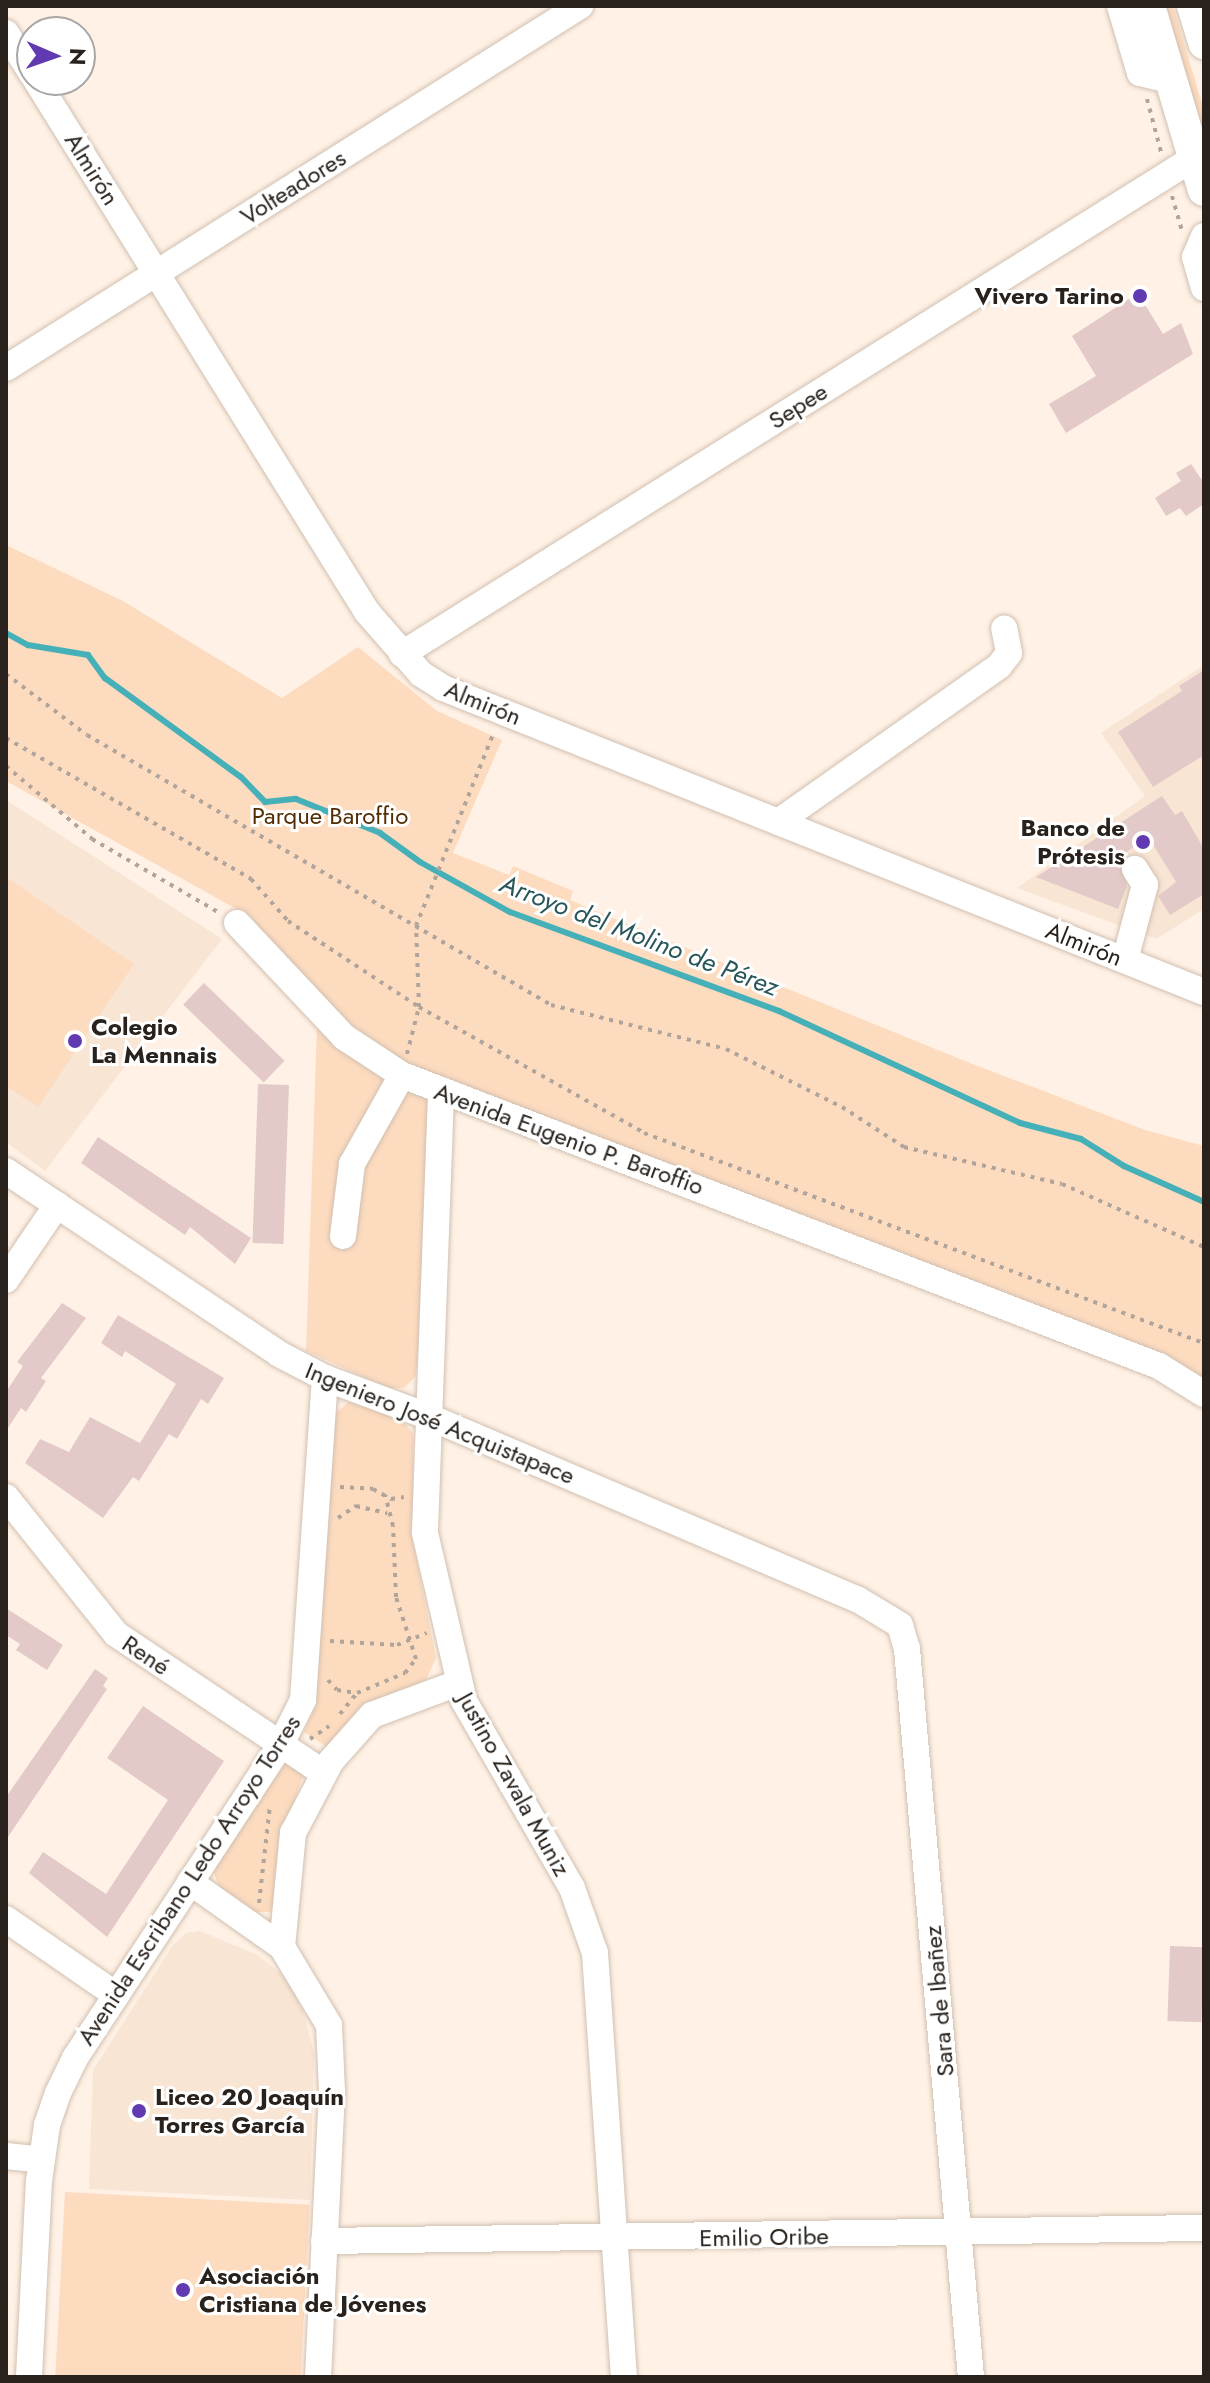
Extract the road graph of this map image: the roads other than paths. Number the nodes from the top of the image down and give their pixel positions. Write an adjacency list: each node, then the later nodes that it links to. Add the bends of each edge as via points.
1 (580, 6): 11 (street, Volteadores)
2 (1120, 6): 6 (street, via 1140,73)
3 (1149, 6): 6 (main road)
4 (1193, 6): 5 (main road)
5 (1204, 43)
6 (1170, 80): 8 (main road)
7 (46, 96): 11 (street, Almirón)
8 (1194, 158): 9 (main road); 15 (street, Sepee)
9 (1204, 190)
10 (1204, 236): 12 (street, via 1195,257)
11 (158, 273): 13 (street, Volteadores); 15 (street, Almirón, via 367,612)
12 (1204, 288)
13 (6, 368)
14 (1004, 628): 16 (street, via 1009,653 999,666)
15 (402, 654): 16 (street, Almirón, via 443,688)
16 (778, 822): 19 (street, Almirón)
17 (1135, 869): 19 (street, via 1145,885)
18 (237, 923): 21 (street, Avenida Eugenio P. Baroffio, via 344,1037)
19 (1125, 960): 20 (street, Almirón)
20 (1204, 992)
21 (402, 1075): 22 (street, Avenida Eugenio P. Baroffio); 25 (street, via 352,1164)
22 (441, 1094): 28 (street, Avenida Eugenio P. Baroffio, via 466,1096 1130,1355); 29 (street, Justino Zavala Muniz)
23 (6, 1171): 24 (street, Ingeniero José Acquistapace)
24 (57, 1205): 26 (street); 27 (street, Ingeniero José Acquistapace, via 279,1354)
25 (343, 1236)
26 (6, 1280)
27 (325, 1378): 29 (street, Ingeniero José Acquistapace); 33 (street, Avenida Escribano Ledo Arroyo Torres, via 308,1682)
28 (1204, 1394)
29 (427, 1416): 31 (street, Ingeniero José Acquistapace, via 857,1599); 32 (street, Justino Zavala Muniz, via 425,1533)
30 (6, 1497): 33 (street, René, via 103,1622)
31 (900, 1625): 42 (street, Sara de Ibañez, via 907,1649)
32 (458, 1683): 34 (street, via 372,1715); 43 (street, Justino Zavala Muniz, via 492,1754 572,1888 595,1953)
33 (291, 1750): 34 (street, René); 35 (street, Avenida Escribano Ledo Arroyo Torres)
34 (324, 1773): 37 (street, via 293,1833)
35 (190, 1882): 37 (street); 38 (street, Avenida Escribano Ledo Arroyo Torres)
36 (6, 1919): 38 (street)
37 (282, 1947): 44 (street, via 329,2025 332,2091)
38 (116, 1995): 40 (street, Avenida Escribano Ledo Arroyo Torres, via 58,2093)
39 (6, 2156): 40 (street)
40 (42, 2160): 45 (street, Avenida Escribano Ledo Arroyo Torres)
41 (1204, 2228): 42 (street, Emilio Oribe)
42 (960, 2235): 43 (street, Emilio Oribe); 48 (street, Sara de Ibañez)
43 (617, 2239): 44 (street, Emilio Oribe); 47 (street, Justino Zavala Muniz)
44 (324, 2241): 46 (street)
45 (29, 2377)
46 (318, 2377)
47 (624, 2377)
48 (971, 2377)

